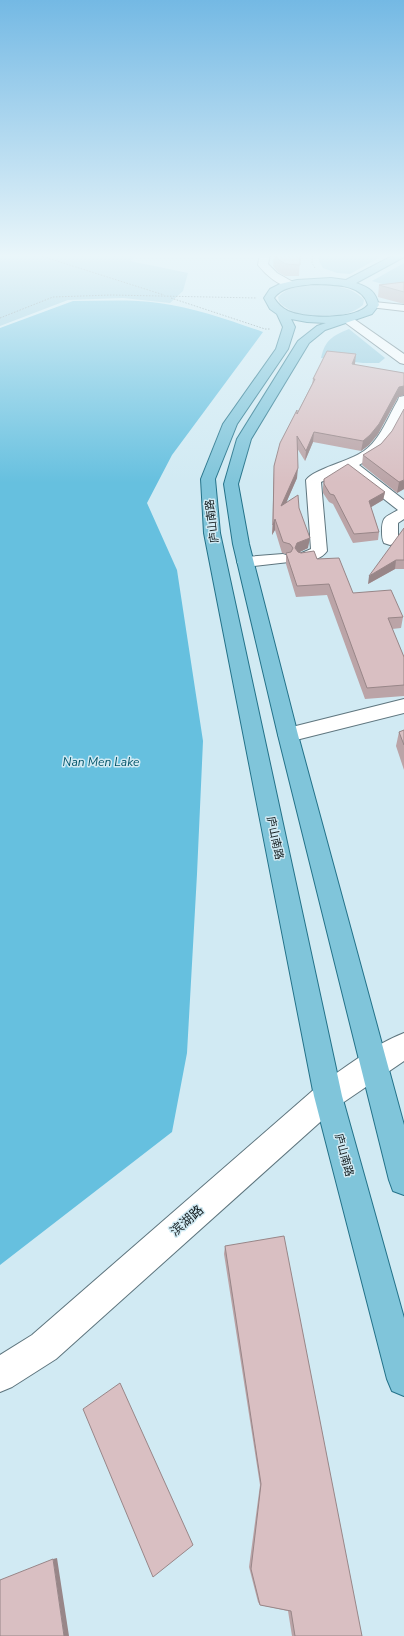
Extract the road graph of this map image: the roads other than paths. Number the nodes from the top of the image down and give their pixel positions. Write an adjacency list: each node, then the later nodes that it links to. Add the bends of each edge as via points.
1 (281, 330): 17 (main road, 庐山南路, via 282,349 230,424 208,479 212,533)
2 (318, 330): 12 (main road, via 304,341 244,439 231,484)
3 (367, 330): 4 (street)
4 (404, 360)
5 (404, 400): 6 (street, via 374,450)
6 (349, 464): 7 (street); 10 (street, via 325,472 313,480 319,551)
7 (404, 507)
8 (404, 513): 9 (street, via 390,521)
9 (390, 540)
10 (303, 558)
11 (284, 559): 12 (street)
12 (245, 562): 14 (main road)
13 (404, 706): 14 (street)
14 (288, 734): 16 (main road)
15 (404, 1046): 16 (street, 滨湖路)
16 (373, 1065): 17 (street, 滨湖路); 18 (main road)
17 (328, 1096): 19 (street, 滨湖路, via 44,1347); 20 (main road, 庐山南路)
18 (404, 1180)
19 (0, 1375)
20 (404, 1379)

